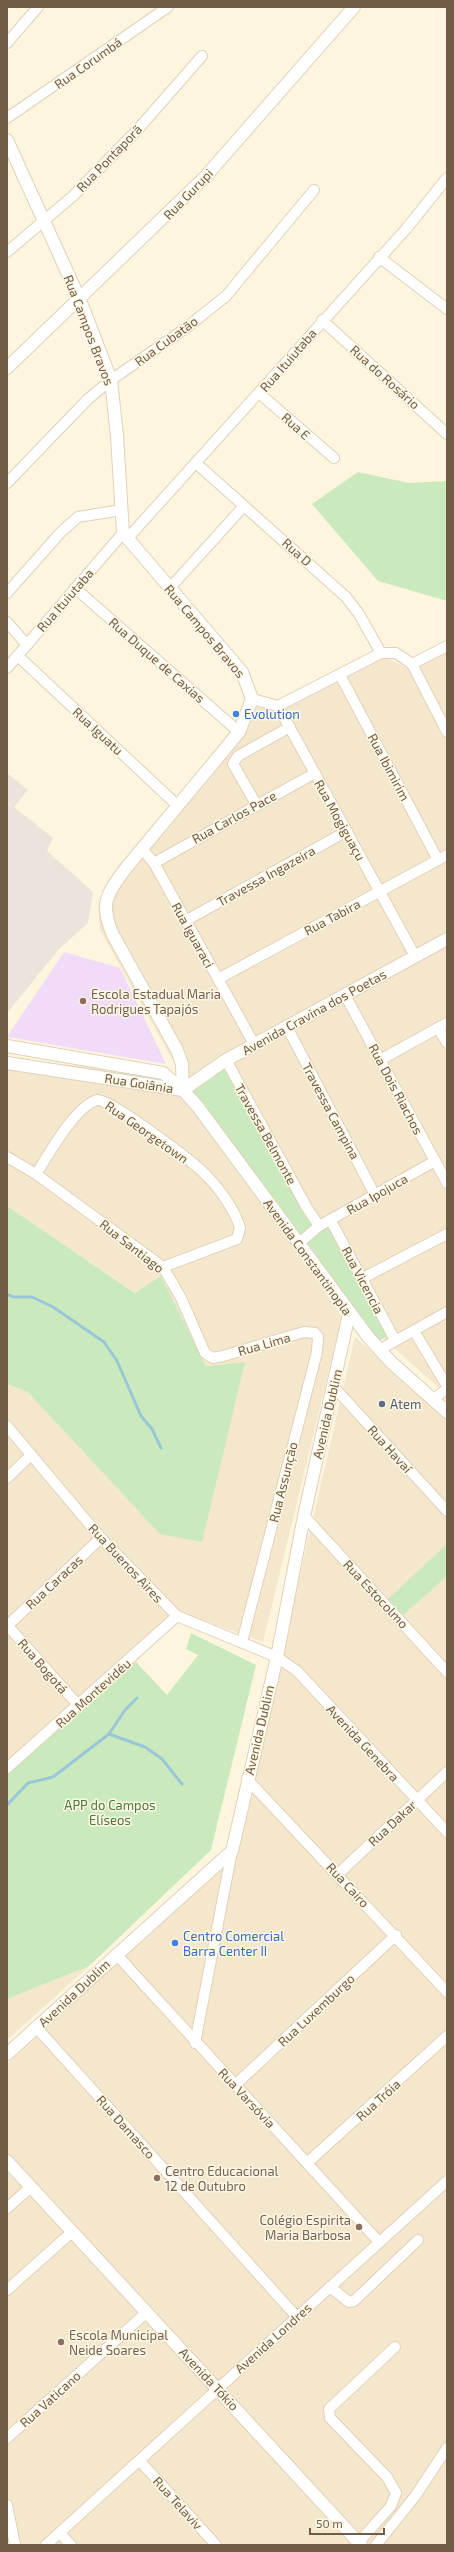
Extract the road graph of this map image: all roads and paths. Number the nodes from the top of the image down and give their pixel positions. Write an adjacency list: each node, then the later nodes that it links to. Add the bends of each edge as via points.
1 (38, 7): 4 (street)
2 (168, 7): 6 (street, Rua Corumbá)
3 (354, 7): 13 (street, Rua Gurupi, via 205,178)
4 (7, 43)
5 (202, 56): 10 (street, Rua Pontaporã, via 139,128)
6 (7, 118)
7 (7, 140): 10 (street, Rua Campos Bravos)
8 (447, 178): 12 (street, Rua Ituiutaba, via 435,195)
9 (314, 190): 17 (street, Rua Cubatão, via 226,296 186,328)
10 (44, 222): 11 (street, Rua Pontaporã); 13 (street, Rua Campos Bravos)
11 (7, 252)
12 (379, 256): 14 (street); 15 (street, Rua Ituiutaba)
13 (80, 300): 16 (street, Rua Gurupi); 17 (street, Rua Campos Bravos)
14 (447, 309)
15 (322, 320): 18 (street, Rua Ituiutaba); 19 (street, Rua do Rosário)
16 (7, 368)
17 (111, 380): 22 (street, Rua Cubatão, via 66,419); 24 (street, Rua Campos Bravos)
18 (259, 393): 20 (street, Rua E); 21 (street, Rua Ituiutaba)
19 (447, 434)
20 (334, 458)
21 (197, 464): 23 (street, Rua D); 25 (street, Rua Ituiutaba)
22 (7, 482)
23 (244, 506): 27 (street); 32 (street, Rua D, via 346,597 359,614)
24 (121, 510): 25 (street, Rua Campos Bravos); 28 (street, via 78,517 61,532)
25 (125, 536): 26 (street, Rua Ituiutaba); 27 (street, Rua Campos Bravos)
26 (75, 588): 30 (street, Rua Ituiutaba); 40 (street, Rua Duque de Caxias)
27 (169, 589): 37 (street, Rua Campos Bravos, via 242,672)
28 (7, 592)
29 (7, 622): 30 (street)
30 (27, 645): 33 (street, Rua Ituiutaba)
31 (447, 646): 34 (street)
32 (381, 653): 34 (street, via 396,653); 36 (street)
33 (18, 656): 35 (street, Rua Ituiutaba); 44 (street, Rua Iguatu)
34 (412, 664): 41 (street)
35 (7, 668)
36 (340, 675): 38 (street); 47 (street, Rua Ibimirim)
37 (252, 699): 38 (street); 40 (street)
38 (278, 706): 39 (street, Rua Mogiguaçu)
39 (290, 727): 42 (street, Rua Mogiguaçu); 43 (street, via 238,756 233,764)
40 (239, 732): 44 (street)
41 (447, 732)
42 (314, 773): 43 (street, Rua Carlos Pace); 45 (street, Rua Mogiguaçu)
43 (256, 804): 48 (street, Rua Carlos Pace)
44 (178, 806): 46 (street)
45 (347, 831): 49 (street, Rua Mogiguaçu); 50 (street, Travessa Ingazeira)
46 (142, 849): 48 (street, Rua Iguaraci); 63 (street, via 114,885 108,896 105,913 113,935 180,1057)
47 (443, 857): 49 (street, Rua Tabira)
48 (154, 862): 50 (street, Rua Iguaraci)
49 (380, 892): 52 (street, Rua Mogiguaçu); 53 (street, Rua Tabira)
50 (185, 921): 53 (street, Rua Iguaraci)
51 (447, 940): 52 (street, Avenida Cravina dos Poetas)
52 (416, 956): 54 (street, Avenida Cravina dos Poetas)
53 (218, 979): 57 (street, Rua Iguaraci)
54 (345, 995): 56 (street, Avenida Cravina dos Poetas); 61 (street, Rua Dois Riachos)
55 (443, 1025): 58 (street); 61 (street)
56 (286, 1027): 57 (street, Avenida Cravina dos Poetas); 68 (street, Travessa Campina)
57 (254, 1044): 60 (street, Avenida Cravina dos Poetas)
58 (447, 1044)
59 (7, 1046): 63 (street, Rua Goiânia, via 156,1071 163,1073)
60 (226, 1060): 63 (street, Avenida Cravina dos Poetas); 70 (street, Travessa Belmonte)
61 (380, 1060): 65 (street, Rua Dois Riachos)
62 (7, 1063): 63 (street, Rua Goiânia)
63 (183, 1090): 72 (street, Avenida Constantinopla)
64 (7, 1157): 66 (street, Rua Santiago)
65 (435, 1161): 67 (street, Rua Dois Riachos); 68 (street, Rua Ipojuca)
66 (36, 1174): 73 (street, Rua Santiago); 73 (street, Rua Georgetown, via 80,1111 94,1102 104,1100 143,1126 206,1174 222,1194 239,1224 239,1235 229,1242)
67 (447, 1183)
68 (375, 1195): 69 (street, Rua Ipojuca)
69 (331, 1221): 70 (street, Rua Ipojuca); 74 (street, Rua Vicencia)
70 (319, 1226): 72 (street, Rua Ipojuca)
71 (447, 1234): 74 (street)
72 (298, 1244): 76 (street, Avenida Constantinopla)
73 (163, 1267): 81 (street, Rua Santiago, via 181,1298 204,1353 213,1358)
74 (363, 1278): 79 (street, Rua Vicencia)
75 (447, 1312): 77 (street)
76 (349, 1314): 80 (street, Avenida Constantinopla); 82 (street, Avenida Dublim)
77 (414, 1330): 79 (street); 83 (street)
78 (304, 1332): 81 (street, Rua Lima); 94 (street, Rua Assunção, via 314,1333 318,1337 317,1352)
79 (394, 1340): 80 (street)
80 (379, 1350): 84 (street, Avenida Constantinopla)
81 (223, 1356)
82 (333, 1386): 89 (street, Rua Havaí); 90 (street, Avenida Dublim)
83 (447, 1387): 84 (street)
84 (432, 1400): 85 (street, Avenida Constantinopla)
85 (447, 1412)
86 (7, 1426): 87 (street, Rua Buenos Aires)
87 (31, 1455): 88 (street); 91 (street, Rua Buenos Aires)
88 (7, 1478)
89 (447, 1511)
90 (304, 1516): 95 (street, Avenida Dublim); 96 (street, Rua Estocolmo)
91 (101, 1538): 92 (street, Rua Buenos Aires); 93 (street, Rua Caracas)
92 (177, 1616): 94 (street, Rua Buenos Aires); 97 (street, Rua Montevidéu)
93 (7, 1626): 97 (street, Rua Bogotá)
94 (242, 1642): 95 (street, Rua Buenos Aires)
95 (277, 1657): 100 (street, Avenida Dublim); 101 (street, Avenida Genebra, via 297,1671)
96 (447, 1672)
97 (79, 1706): 98 (street, Rua Montevidéu)
98 (7, 1768)
99 (447, 1772): 101 (street, Rua Dakar)
100 (247, 1779): 103 (street, Avenida Dublim); 104 (street, Rua Cairo)
101 (417, 1800): 102 (street, Avenida Genebra); 104 (street, Rua Dakar)
102 (447, 1832)
103 (232, 1851): 106 (street, Avenida Dublim); 110 (street)
104 (338, 1874): 105 (street, Rua Cairo)
105 (396, 1935): 107 (street, Rua Cairo); 112 (street, Rua Luxemburgo)
106 (116, 1954): 108 (street, Avenida Dublim); 110 (street, Rua Varsóvia)
107 (447, 1992)
108 (36, 2027): 111 (street, Avenida Dublim); 124 (street, Rua Damasco)
109 (447, 2036): 114 (street, Rua Tróia)
110 (195, 2043): 112 (street, Rua Varsóvia)
111 (7, 2054)
112 (236, 2085): 114 (street, Rua Varsóvia)
113 (7, 2161): 116 (street, Avenida Tókio)
114 (307, 2163): 120 (street, Rua Varsóvia)
115 (447, 2181): 120 (street, Avenida Londres)
116 (31, 2187): 117 (street); 118 (street, Avenida Tókio)
117 (7, 2208)
118 (72, 2232): 122 (street); 123 (street, Avenida Tókio)
119 (418, 2240): 121 (street, via 354,2301 349,2302)
120 (379, 2242): 121 (street, Avenida Londres)
121 (330, 2287): 124 (street, Avenida Londres)
122 (7, 2290)
123 (147, 2312): 126 (street, Avenida Tókio); 127 (street, Rua Vaticano)
124 (296, 2316): 126 (street, Avenida Londres)
125 (395, 2348): 132 (street, via 329,2409 330,2418 387,2477 396,2493 392,2506)
126 (218, 2389): 129 (street, Avenida Londres); 132 (street, Avenida Tókio)
127 (7, 2438)
128 (447, 2448): 137 (street, via 416,2495)
129 (140, 2460): 131 (street, Avenida Londres); 136 (street, Rua Telaviv)
130 (7, 2505): 133 (street)
131 (61, 2534): 134 (street, Avenida Londres); 135 (street)
132 (360, 2544)
133 (15, 2545)
134 (46, 2545)
135 (71, 2545)
136 (216, 2545)
137 (376, 2545)

